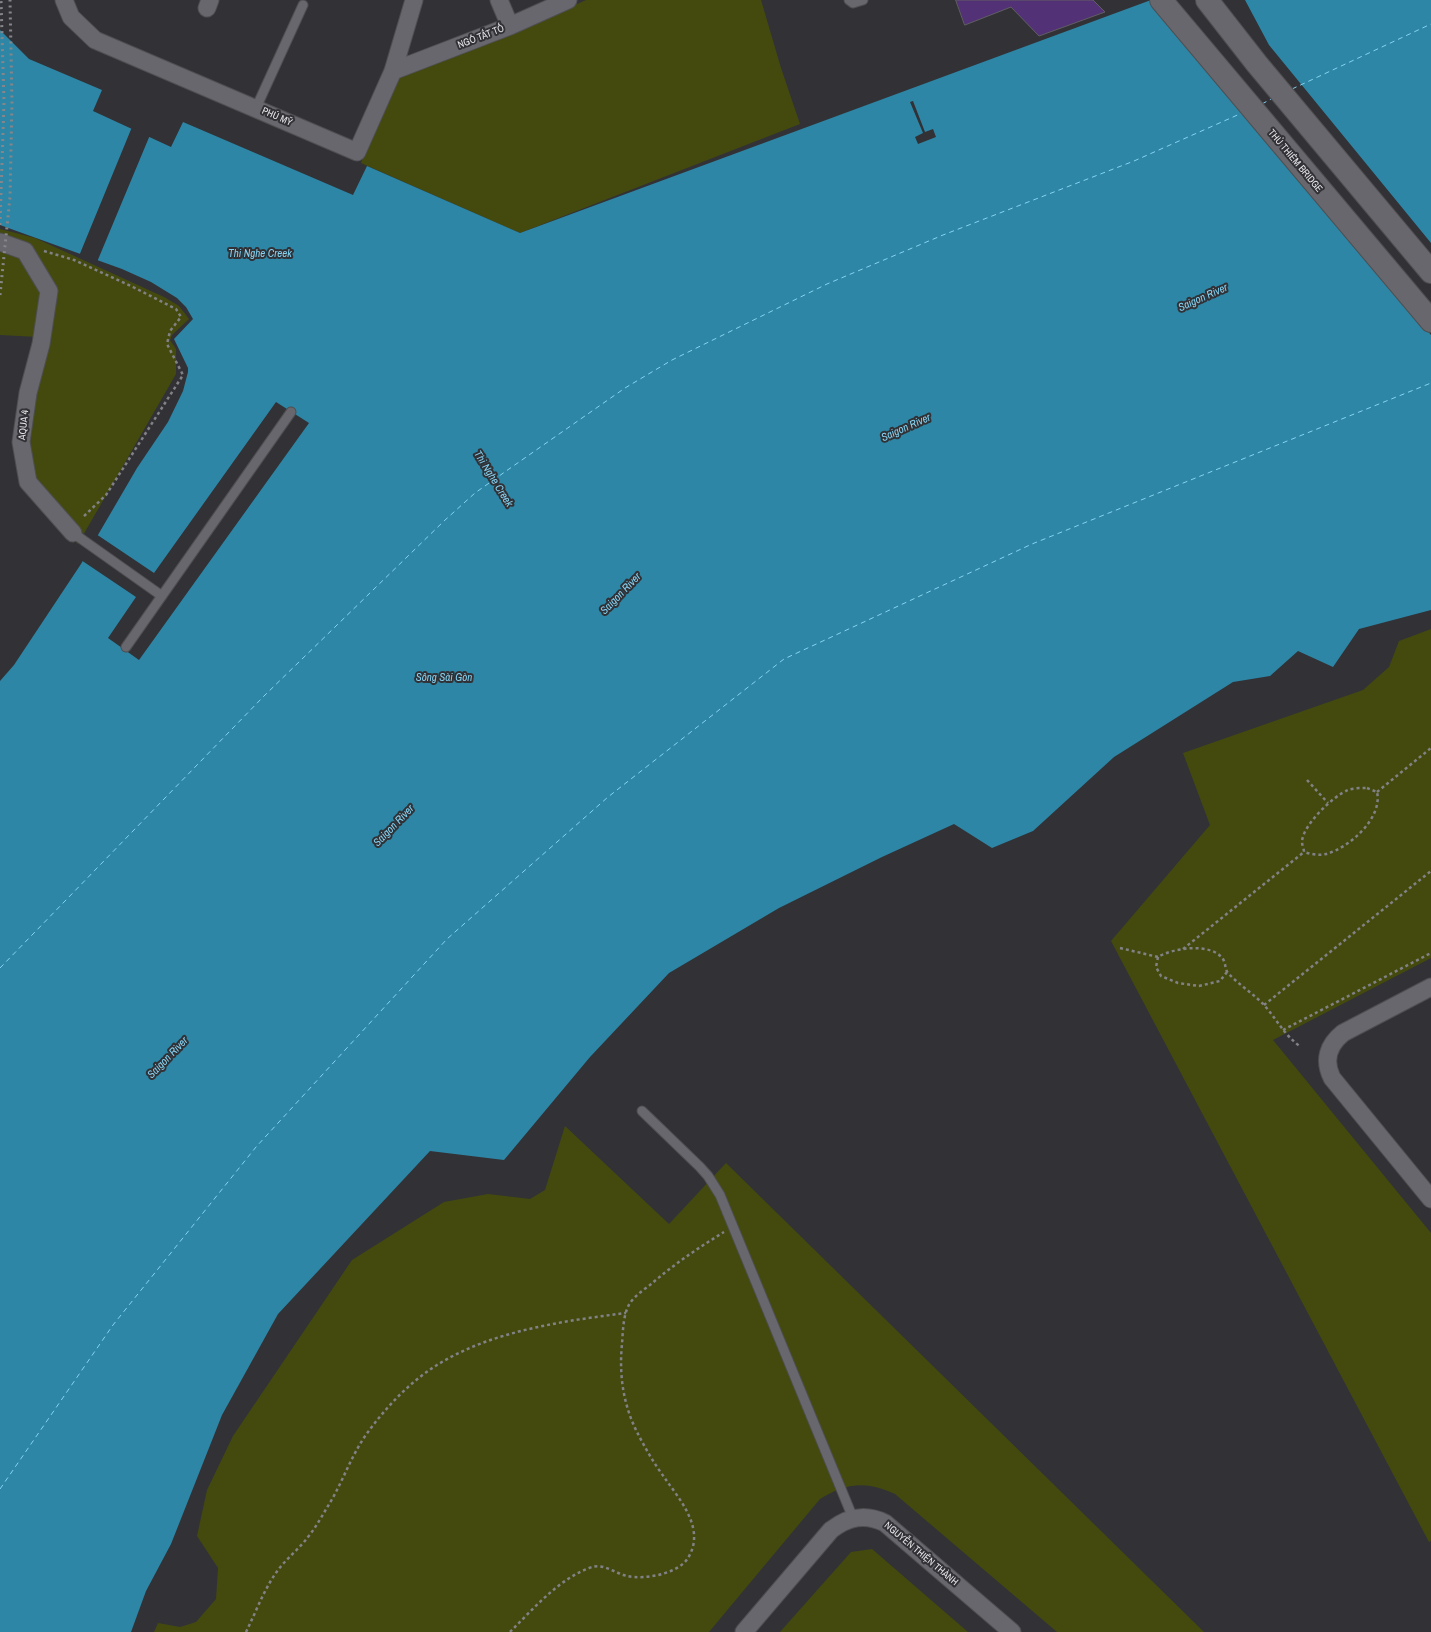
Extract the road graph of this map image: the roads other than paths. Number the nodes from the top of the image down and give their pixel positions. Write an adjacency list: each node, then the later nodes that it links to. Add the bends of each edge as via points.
1 (64, 0): 12 (street, PHÚ MỸ, via 71,17 95,40)
2 (414, 0): 11 (street, PHÚ MỸ)
3 (499, 0): 10 (street)
4 (568, 0): 10 (street, NGÔ TẤT TỐ)
5 (849, 0): 6 (lane, via 853,3)
6 (863, 0)
7 (1161, 0): 15 (main road, THỦ THIÊM BRIDGE)
8 (1207, 0): 14 (main road, via 1257,64)
9 (303, 5): 12 (lane)
10 (510, 26): 11 (street, NGÔ TẤT TỐ)
11 (393, 71): 12 (street, PHÚ MỸ, via 357,152)
12 (256, 108)
13 (0, 242): 17 (street, AQUA 4, via 25,251 49,290 21,442 28,482)
14 (1431, 272)
15 (1431, 321)
16 (291, 412): 18 (lane)
17 (73, 533): 18 (lane, AQUA 4)
18 (162, 596): 19 (lane)
19 (126, 647)
20 (1431, 987): 22 (street, via 1340,1036 1328,1052 1327,1065 1332,1078)
21 (642, 1111): 23 (lane, via 708,1176 720,1195)
22 (1431, 1199)
23 (853, 1518): 24 (street, NGUYỄN THIỆN THÀNH, via 840,1522 831,1530); 25 (street, NGUYỄN THIỆN THÀNH, via 876,1518 886,1523)
24 (744, 1632)
25 (1012, 1632)

